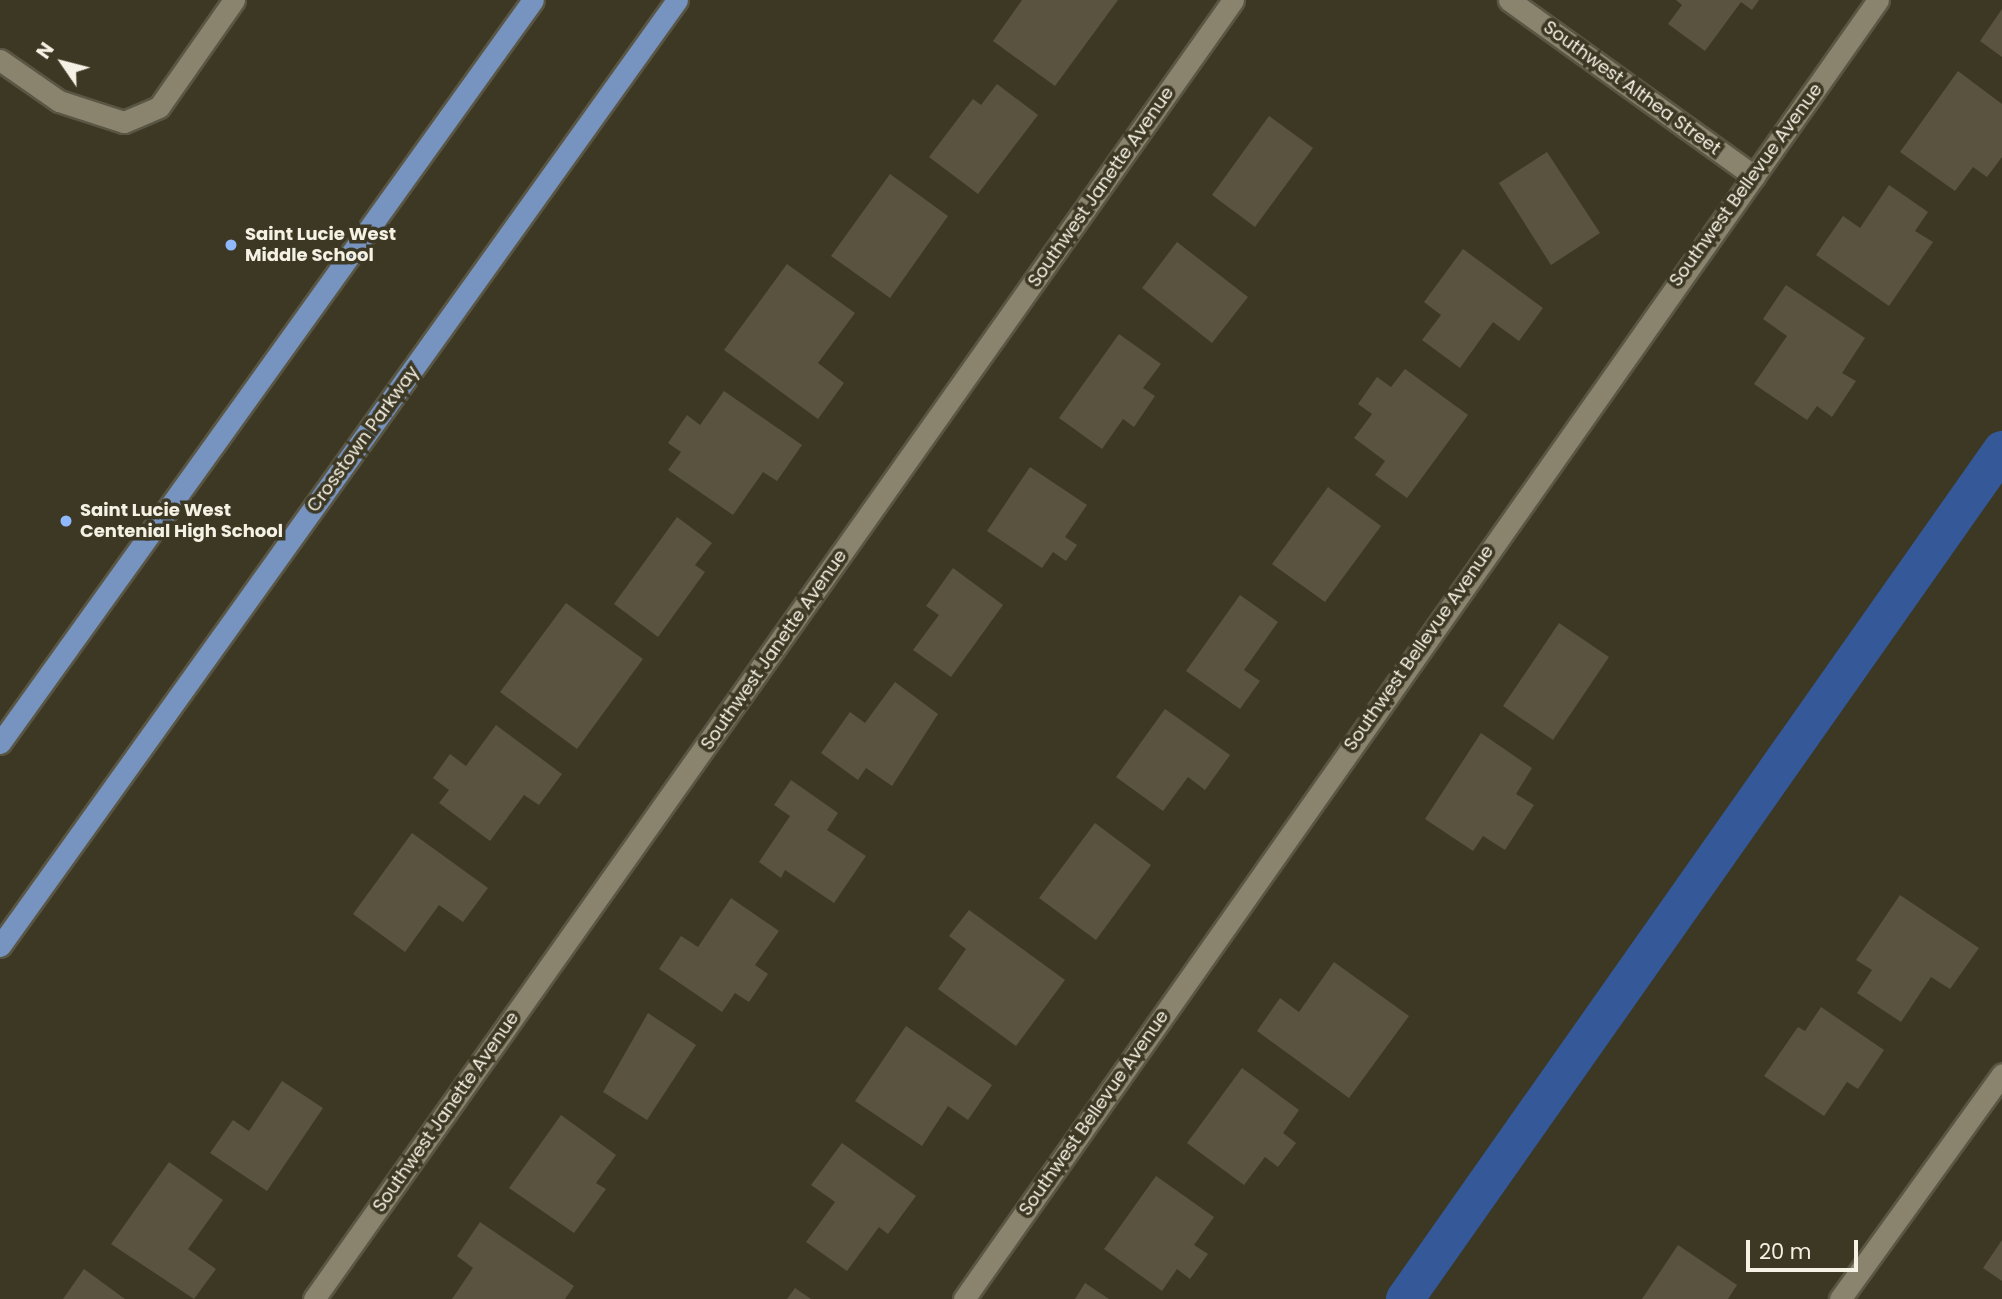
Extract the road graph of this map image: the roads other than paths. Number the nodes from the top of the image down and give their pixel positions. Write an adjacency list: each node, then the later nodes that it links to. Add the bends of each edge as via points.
1 (234, 0): 7 (street, via 159,107 124,122 59,102)
2 (533, 0): 9 (main road)
3 (677, 0): 10 (main road, Crosstown Parkway)
4 (1233, 0): 12 (street, Southwest Janette Avenue)
5 (1509, 0): 8 (street, Southwest Althea Street)
6 (1878, 0): 8 (street, Southwest Bellevue Avenue)
7 (0, 60)
8 (1754, 176): 13 (street, Southwest Bellevue Avenue)
9 (0, 743)
10 (0, 946)
11 (2002, 1074): 14 (street)
12 (314, 1299)
13 (964, 1299)
14 (1840, 1299)

